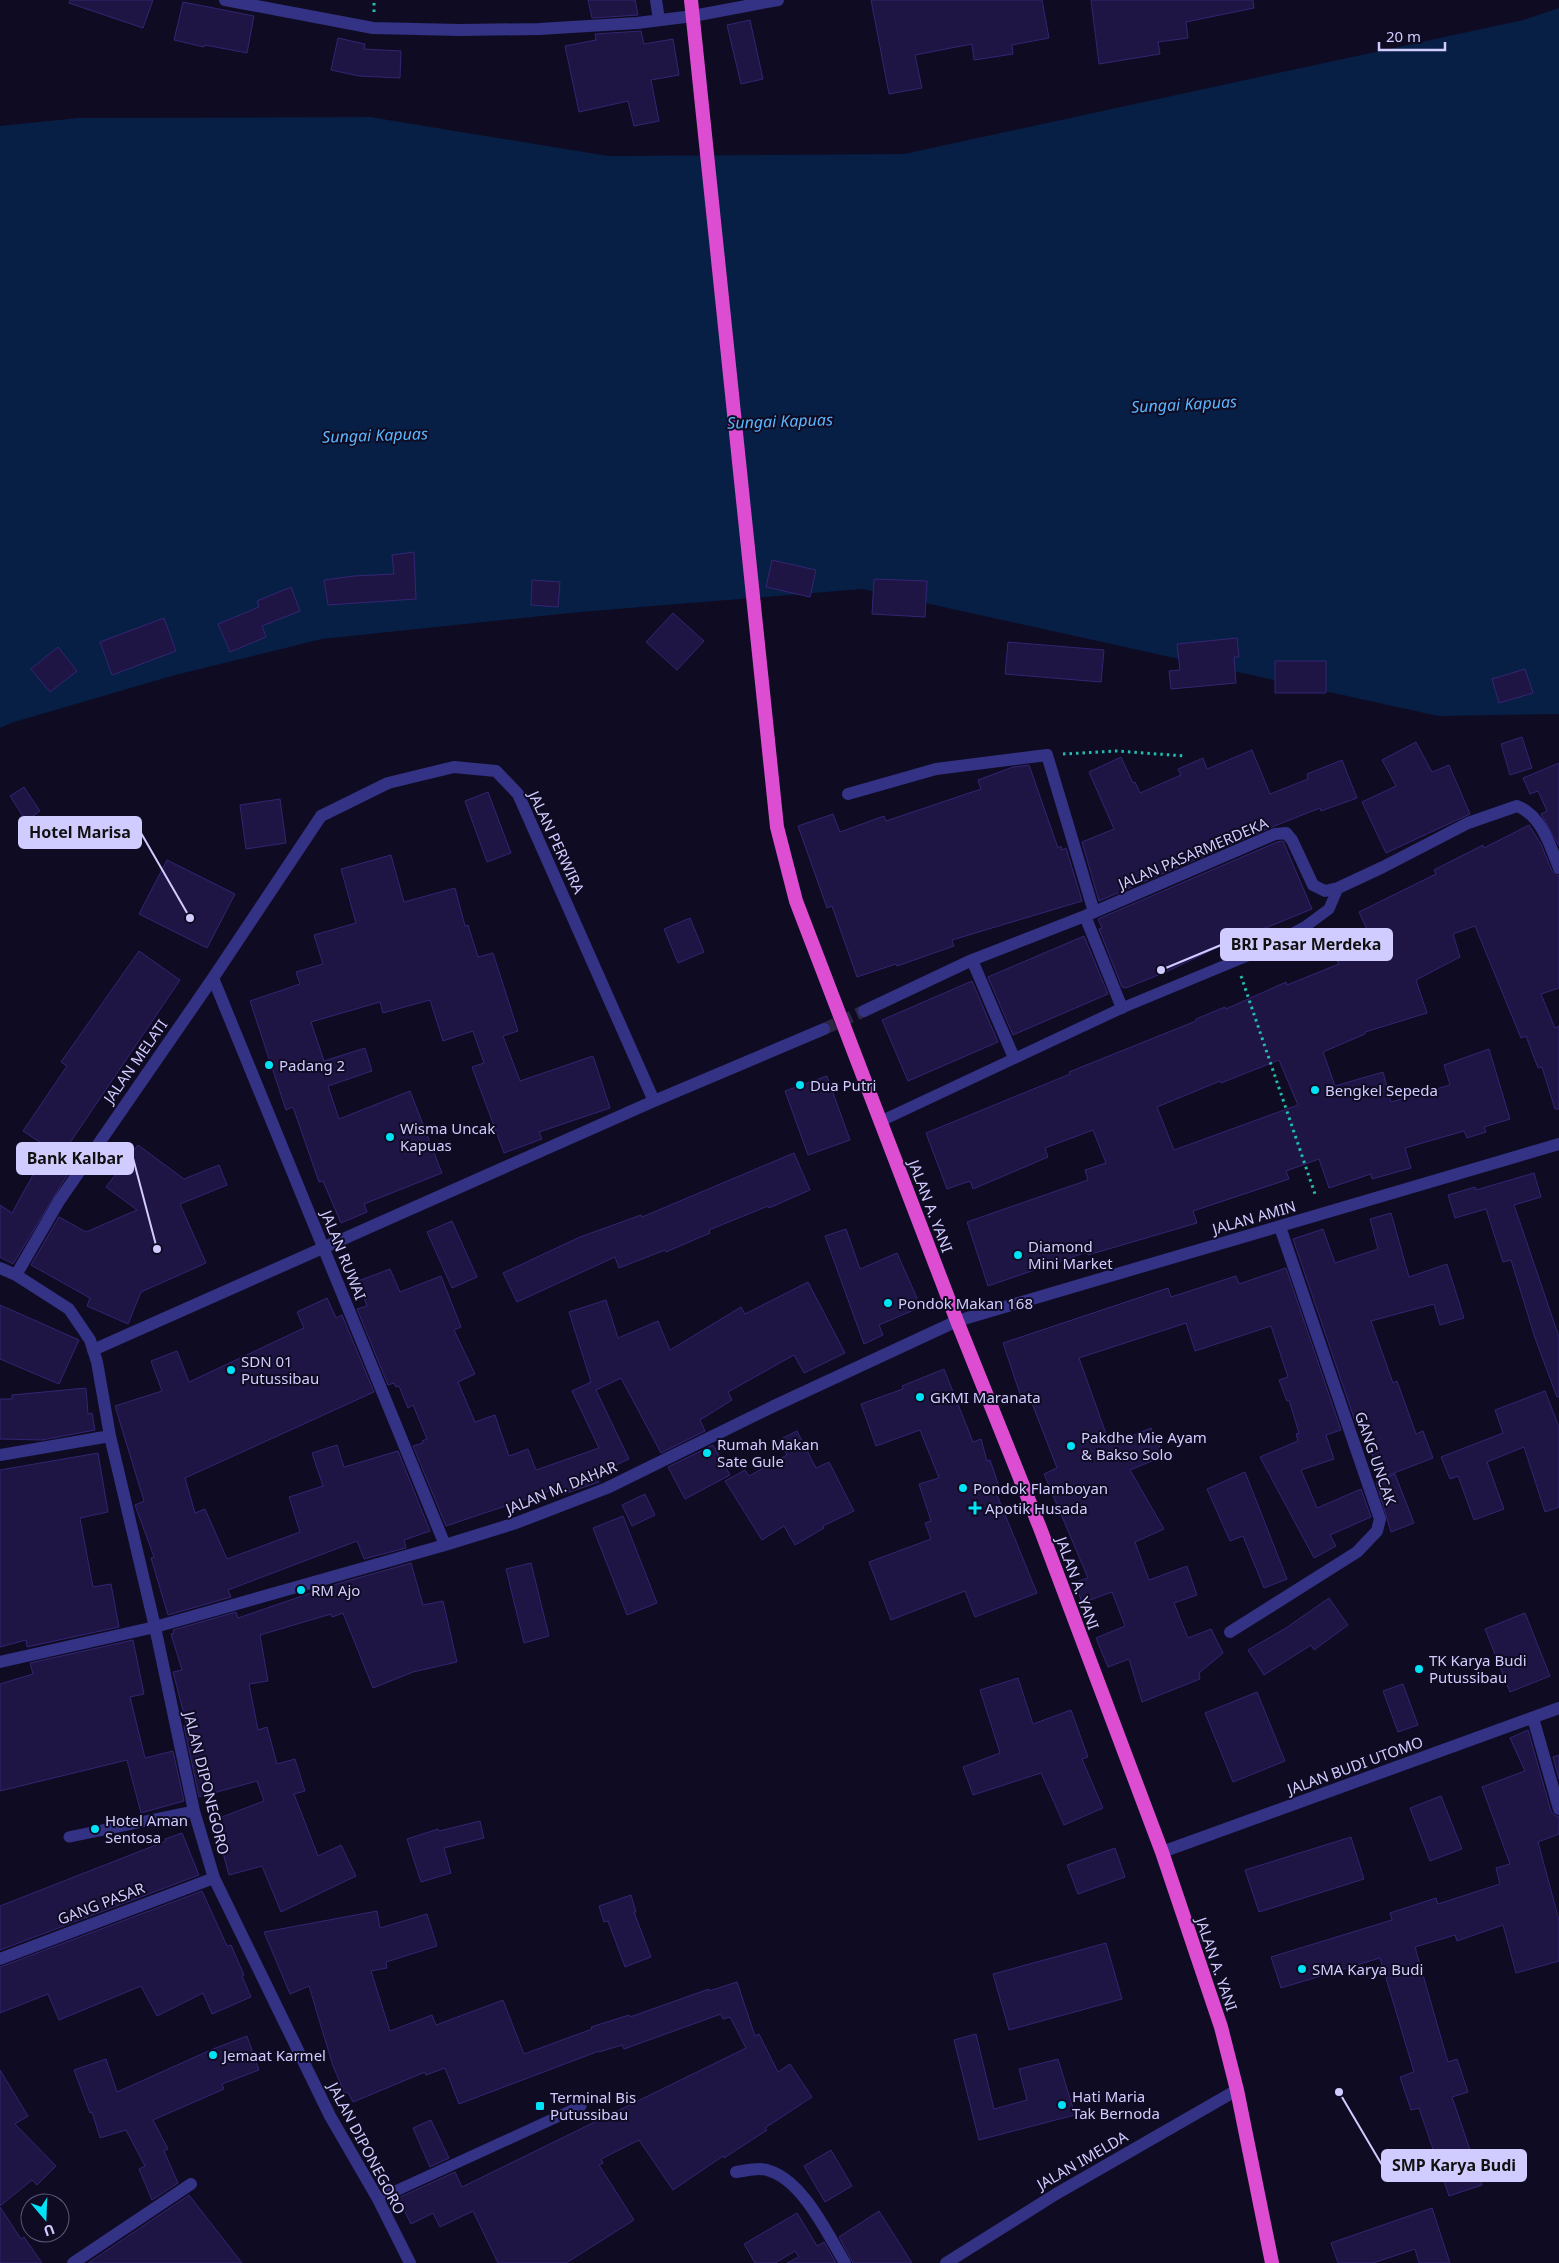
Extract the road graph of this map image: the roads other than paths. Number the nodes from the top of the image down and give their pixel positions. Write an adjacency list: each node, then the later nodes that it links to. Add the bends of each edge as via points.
1 (225, 0): 6 (street, via 373,28 539,29)
2 (656, 0): 6 (street)
3 (691, 0): 5 (highway, JALAN A. YANI)
4 (778, 0): 5 (street)
5 (694, 16): 6 (street); 19 (highway, JALAN A. YANI, via 777,827 796,901)
6 (659, 20)
7 (848, 794): 11 (street, via 936,768 1047,755)
8 (321, 816): 13 (street, JALAN MELATI); 18 (street, JALAN PERWIRA, via 388,783 454,767 496,771 518,794)
9 (1559, 868): 10 (street, via 1539,824 1527,810 1517,806 1468,823)
10 (1338, 888): 11 (street, JALAN PASARMERDEKA, via 1324,891 1313,885 1292,840 1286,833 1275,834); 14 (lane, via 1330,908 1306,926 1236,961)
11 (1089, 914): 12 (street, JALAN PASARMERDEKA); 14 (street)
12 (972, 960): 15 (street, JALAN PASARMERDEKA); 17 (street)
13 (213, 978): 22 (street, JALAN RUWAI); 24 (street, JALAN MELATI, via 59,1201)
14 (1122, 1008): 17 (lane)
15 (864, 1011)
16 (824, 1029): 18 (street)
17 (1014, 1058): 19 (lane)
18 (654, 1101): 22 (street)
19 (881, 1120): 25 (highway, JALAN A. YANI)
20 (1559, 1144): 21 (street, JALAN AMIN)
21 (1280, 1227): 25 (street, JALAN AMIN); 31 (street, GANG UNCAK, via 1380,1519 1377,1531 1357,1552)
22 (323, 1247): 26 (street); 29 (street, JALAN RUWAI)
23 (0, 1268): 24 (street)
24 (16, 1275): 26 (street, JALAN DIPONEGORO, via 69,1308)
25 (957, 1321): 29 (street, JALAN M. DAHAR, via 607,1488 516,1523); 38 (highway, JALAN A. YANI, via 1040,1528)
26 (93, 1350): 27 (street, JALAN DIPONEGORO)
27 (110, 1436): 28 (street); 30 (street, JALAN DIPONEGORO)
28 (0, 1455)
29 (445, 1545): 30 (street, JALAN M. DAHAR)
30 (155, 1627): 32 (street, JALAN M. DAHAR); 36 (street, JALAN DIPONEGORO)
31 (1230, 1632)
32 (0, 1662)
33 (1559, 1708): 34 (street, JALAN BUDI UTOMO)
34 (1533, 1718): 35 (street); 38 (street, JALAN BUDI UTOMO)
35 (1559, 1810)
36 (194, 1811): 37 (lane); 39 (street, JALAN DIPONEGORO)
37 (69, 1837)
38 (1162, 1852): 41 (highway, JALAN A. YANI, via 1221,2027)
39 (214, 1878): 40 (street, GANG PASAR); 45 (street, JALAN DIPONEGORO, via 330,2116)
40 (0, 1959)
41 (1237, 2090): 49 (street, JALAN IMELDA, via 1056,2194); 50 (highway, JALAN A. YANI)
42 (581, 2106): 45 (lane)
43 (736, 2172): 48 (street, via 765,2169 783,2176 798,2188)
44 (191, 2184): 46 (street)
45 (378, 2200): 47 (street, JALAN DIPONEGORO)
46 (73, 2263)
47 (410, 2263)
48 (845, 2263)
49 (946, 2263)
50 (1272, 2263)

